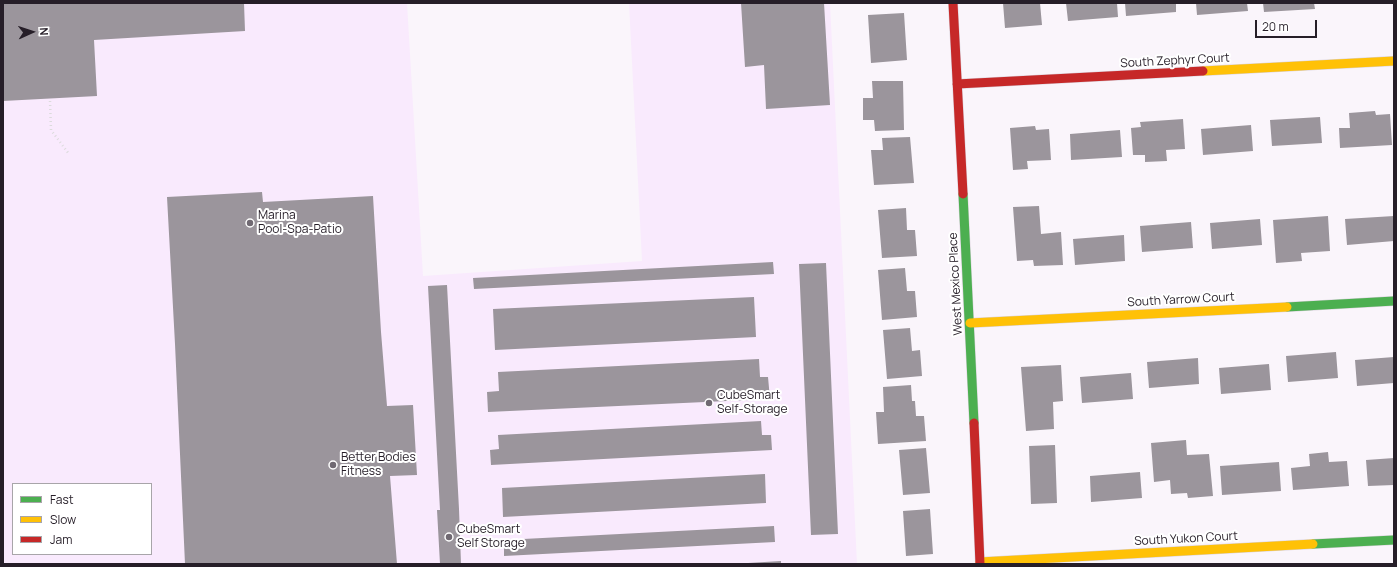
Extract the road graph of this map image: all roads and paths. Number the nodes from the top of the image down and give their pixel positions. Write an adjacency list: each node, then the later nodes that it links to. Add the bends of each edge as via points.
1 (953, 3): 3 (street, West Mexico Place)
2 (1394, 61): 3 (street, South Zephyr Court)
3 (957, 84): 7 (street, West Mexico Place)
4 (50, 101): 5 (path, via 51,130)
5 (69, 154)
6 (1394, 301): 7 (street, South Yarrow Court)
7 (970, 323): 9 (street, West Mexico Place)
8 (1394, 540): 9 (street, South Yukon Court)
9 (980, 563)

